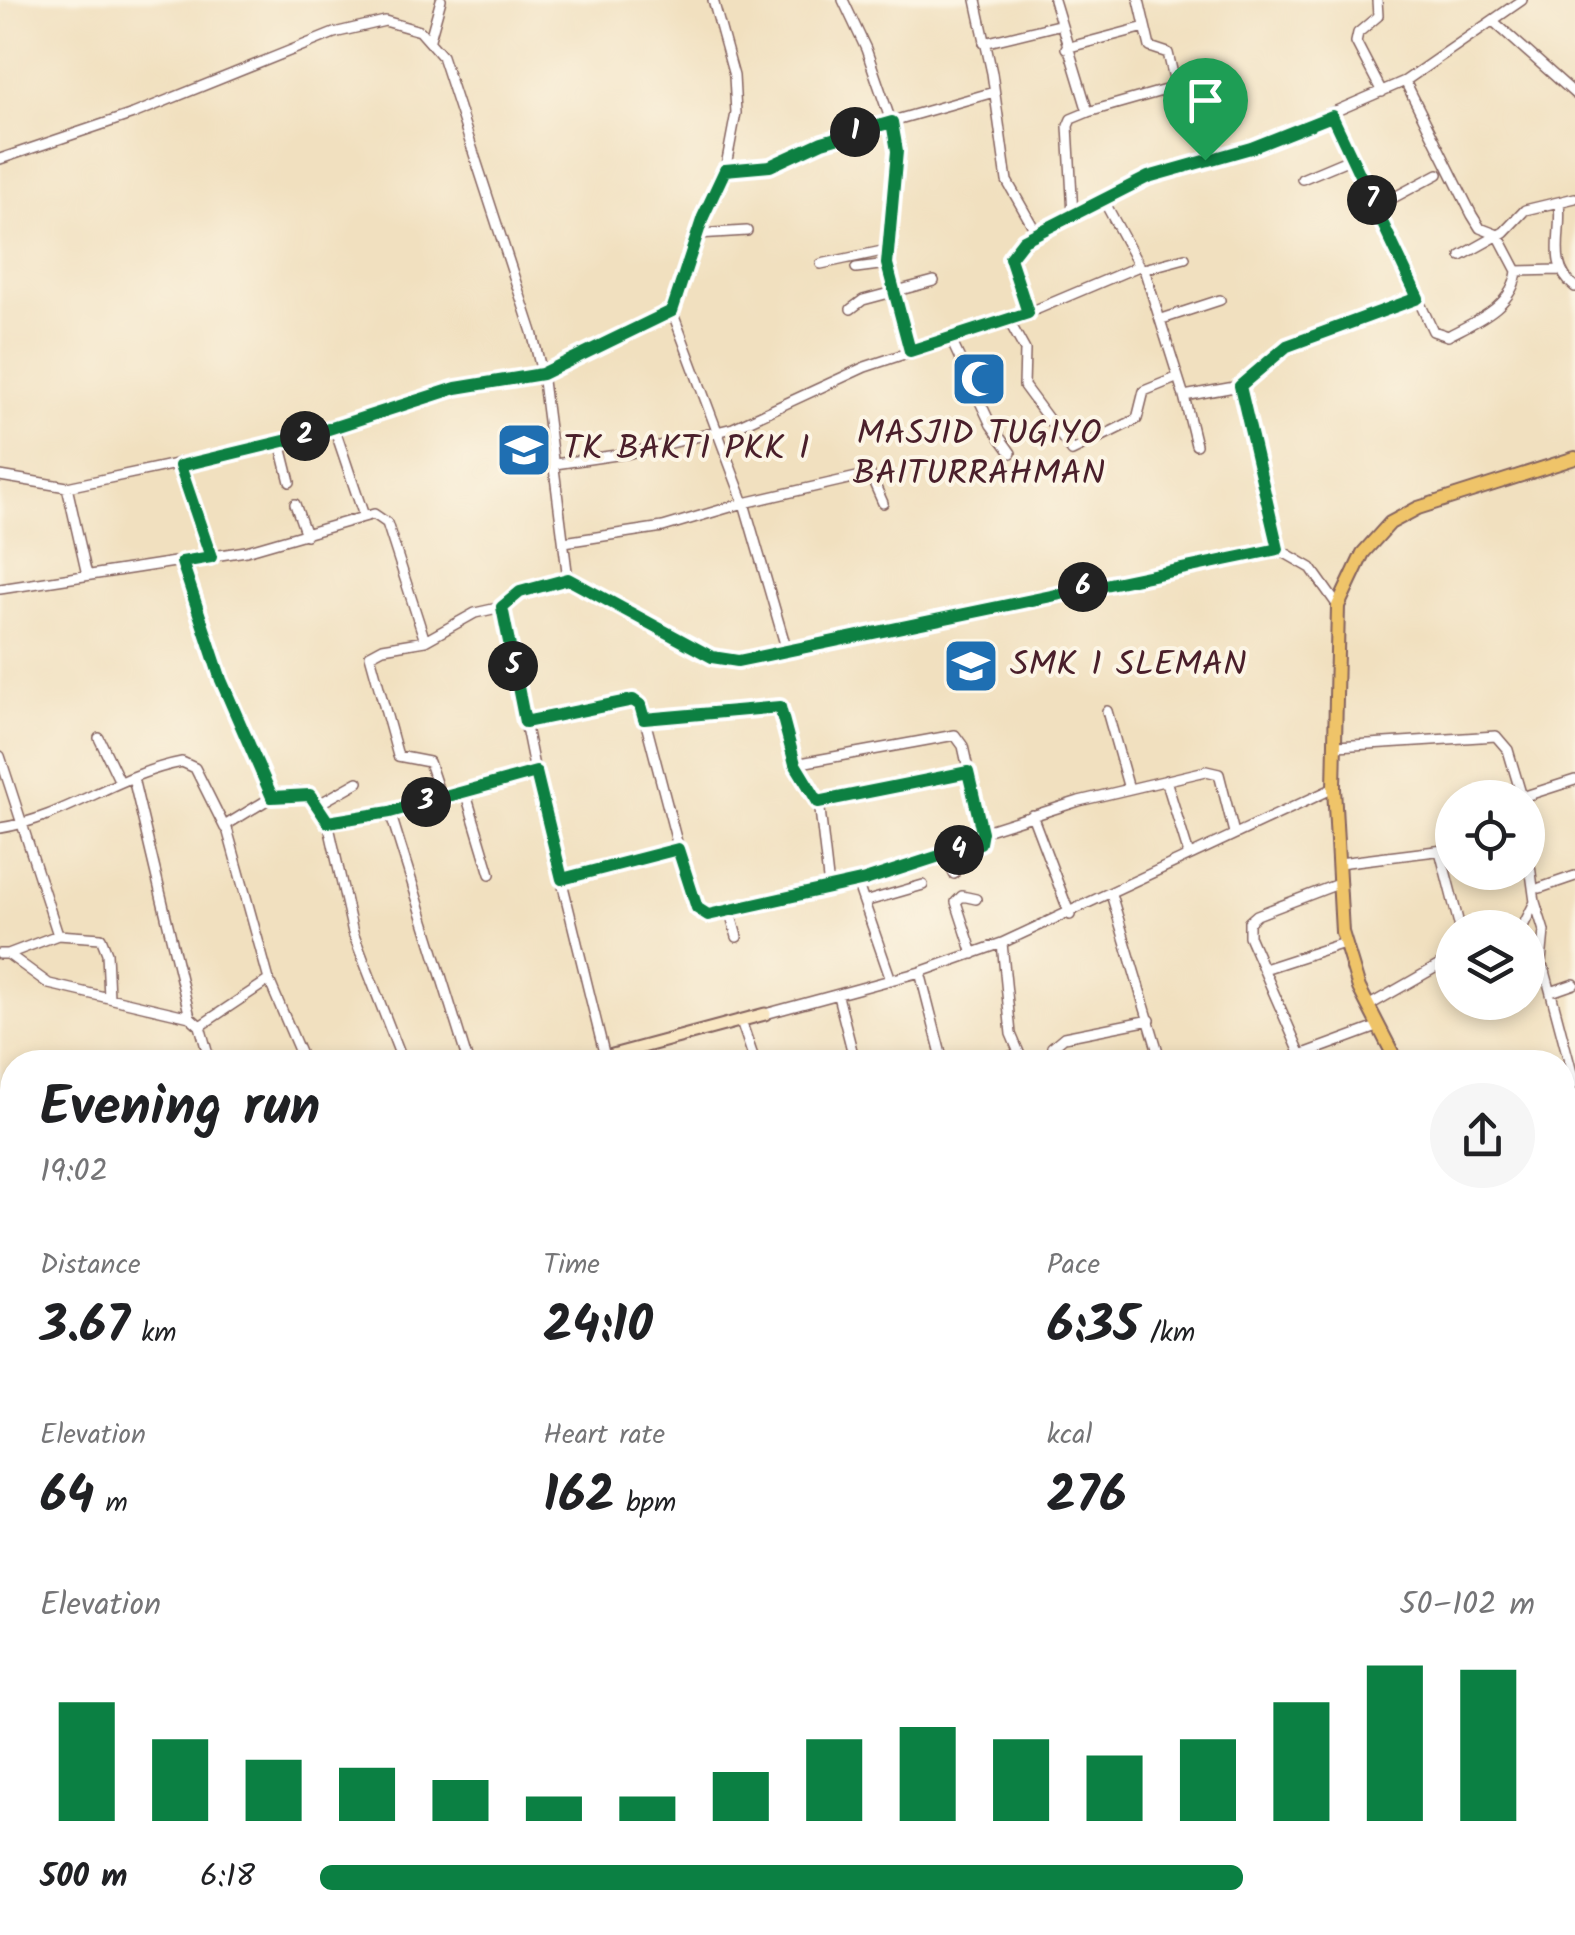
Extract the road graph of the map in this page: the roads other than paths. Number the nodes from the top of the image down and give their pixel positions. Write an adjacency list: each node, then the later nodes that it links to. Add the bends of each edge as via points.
1 (441, 0): 12 (street)
2 (713, 0): 24 (street, via 737,102)
3 (843, 0): 21 (street)
4 (976, 0): 13 (street)
5 (1054, 0): 10 (street)
6 (1139, 0): 11 (street)
7 (1376, 0): 17 (street, via 1378,16 1356,42)
8 (1522, 0): 9 (street)
9 (1493, 21): 15 (street); 18 (street)
10 (1058, 24): 13 (street); 14 (street)
11 (1145, 27): 14 (street); 19 (street, via 1151,48 1168,53 1176,87)
12 (430, 40): 23 (street, via 386,21 334,33); 57 (street, via 442,56 507,248)
13 (984, 43): 16 (street)
14 (1066, 48): 19 (street)
15 (1405, 81): 17 (street); 35 (street, via 1480,228)
16 (994, 92): 21 (street); 33 (street, via 1010,190)
17 (1382, 92): 20 (street)
18 (1575, 94)
19 (1088, 112): 31 (street, via 1068,126)
20 (1332, 116): 22 (street); 28 (street, via 1148,177)
21 (892, 122): 24 (street, via 770,166); 36 (street, via 897,151)
22 (1352, 158): 26 (street); 30 (street)
23 (0, 159)
24 (725, 170): 34 (street)
25 (1439, 176): 30 (street)
26 (1302, 179)
27 (1575, 198): 29 (street)
28 (1104, 201): 31 (street); 42 (street)
29 (1560, 203): 35 (street, via 1525,210); 43 (street)
30 (1376, 207): 48 (street)
31 (1073, 215): 33 (street)
32 (747, 232): 34 (street)
33 (1036, 232): 52 (street, via 1010,258)
34 (697, 234): 51 (street)
35 (1498, 235): 37 (street); 44 (street)
36 (887, 250): 39 (street); 40 (street)
37 (1461, 256)
38 (1186, 258): 42 (street)
39 (821, 264)
40 (887, 264): 41 (street); 47 (street)
41 (856, 268)
42 (1142, 268): 52 (street); 53 (street)
43 (1560, 270): 44 (street); 46 (street)
44 (1517, 271): 48 (street, via 1500,305 1448,336 1433,331)
45 (934, 281): 47 (street)
46 (1575, 287)
47 (893, 292): 50 (street); 56 (street)
48 (1418, 298): 59 (street, via 1287,346)
49 (1220, 300): 53 (street)
50 (851, 309)
51 (672, 311): 57 (street); 62 (street)
52 (1028, 313): 54 (street)
53 (1162, 319): 58 (street)
54 (1009, 321): 55 (street); 58 (street, via 1025,350 1024,386 1072,451 1137,419 1144,391)
55 (951, 340): 56 (street); 65 (street)
56 (910, 351): 62 (street, via 808,391 752,422)
57 (542, 374): 61 (street, via 456,388); 67 (street)
58 (1176, 378): 60 (street)
59 (1240, 386): 60 (street); 78 (street)
60 (1184, 396): 64 (street)
61 (334, 427): 63 (street); 75 (street)
62 (718, 430): 67 (street); 72 (street)
63 (280, 442): 68 (street); 70 (street)
64 (1196, 445)
65 (1011, 453)
66 (1575, 458): 84 (main road, via 1418,508 1390,524 1362,553)
67 (555, 464): 77 (street)
68 (180, 466): 71 (street); 79 (street)
69 (0, 476): 71 (street)
70 (290, 482)
71 (66, 487): 81 (street)
72 (744, 503): 73 (street, via 870,474); 77 (street, via 664,527); 87 (street)
73 (883, 503)
74 (296, 504): 76 (street)
75 (364, 516): 76 (street); 86 (street, via 387,523)
76 (306, 536): 79 (street)
77 (564, 542): 82 (street)
78 (1278, 549): 84 (street, via 1312,568); 87 (street)
79 (211, 557): 80 (street)
80 (182, 562): 81 (street); 107 (street, via 221,680)
81 (87, 575): 83 (street)
82 (568, 579): 85 (street, via 520,592); 87 (street, via 712,657 738,661)
83 (0, 589)
84 (1338, 606): 92 (main road)
85 (502, 608): 86 (street, via 475,613); 90 (street)
86 (425, 641): 108 (street, via 370,655 398,756 429,762)
87 (787, 652)
88 (1107, 711): 104 (street)
89 (644, 719): 90 (street, via 633,700); 94 (street, via 780,707); 119 (street)
90 (525, 722): 95 (street)
91 (100, 738): 101 (street)
92 (1337, 746): 99 (street, via 1496,736); 103 (main road)
93 (0, 756): 114 (street)
94 (795, 764): 96 (street, via 951,733 964,746); 109 (street)
95 (536, 772): 106 (street); 127 (street)
96 (968, 772): 109 (street); 117 (street)
97 (133, 778): 101 (street); 116 (street, via 189,763); 160 (street)
98 (1166, 780): 104 (street); 118 (street, via 1217,771); 122 (street)
99 (1517, 780)
100 (1575, 780): 105 (street)
101 (120, 782): 114 (street)
102 (358, 782): 110 (street)
103 (1334, 788): 118 (street); 123 (main road)
104 (1128, 789): 112 (street)
105 (1545, 790)
106 (465, 791): 108 (street); 124 (street)
107 (272, 797): 110 (street, via 300,792); 116 (street)
108 (441, 798): 111 (street)
109 (818, 802): 132 (street)
110 (320, 804): 113 (street)
111 (390, 812): 113 (street); 168 (street)
112 (1032, 815): 117 (street); 141 (street)
113 (328, 822): 167 (street, via 353,934)
114 (22, 824): 115 (street); 142 (street)
115 (0, 828)
116 (226, 828): 152 (street)
117 (982, 832): 121 (street, via 980,843)
118 (1234, 833): 122 (street)
119 (678, 849): 127 (street); 140 (street, via 697,908 708,915)
120 (1435, 852): 123 (street)
121 (945, 854): 125 (street); 128 (street)
122 (1188, 854): 134 (street)
123 (1339, 863): 130 (main road)
124 (490, 874)
125 (954, 874)
126 (1575, 876): 131 (street)
127 (562, 879): 169 (street)
128 (857, 882): 132 (street); 136 (street)
129 (924, 884): 136 (street)
130 (1338, 884): 144 (main road); 149 (street, via 1254,917 1250,936)
131 (1545, 886)
132 (829, 888): 140 (street)
133 (1533, 890): 137 (street)
134 (1111, 894): 141 (street); 161 (street)
135 (976, 900): 147 (street, via 962,896 956,902)
136 (864, 902): 153 (street)
137 (1535, 902): 138 (street); 139 (street)
138 (1531, 910)
139 (1537, 910)
140 (730, 912): 143 (street)
141 (1070, 915): 145 (street)
142 (58, 935): 146 (street); 157 (street, via 101,938)
143 (737, 938)
144 (1344, 943): 149 (street); 158 (main road)
145 (1002, 944): 147 (street); 174 (street)
146 (4, 954): 157 (street, via 49,984)
147 (973, 954): 150 (street)
148 (1435, 968): 158 (street)
149 (1264, 970): 177 (street)
150 (920, 972): 153 (street); 173 (street)
151 (1545, 975): 155 (street)
152 (269, 980): 163 (street); 166 (street)
153 (891, 980): 156 (street)
154 (1574, 984): 155 (street)
155 (1550, 992): 180 (street)
156 (838, 996): 159 (street); 172 (street)
157 (109, 998): 160 (street)
158 (1368, 1006): 164 (main road)
159 (765, 1014): 162 (main road)
160 (190, 1016): 163 (street)
161 (1150, 1020): 175 (street, via 1064,1037); 176 (street)
162 (741, 1021): 170 (main road); 171 (street)
163 (200, 1026): 165 (street)
164 (1377, 1027): 178 (street); 179 (main road)
165 (207, 1050)
166 (299, 1050)
167 (398, 1050)
168 (464, 1050)
169 (604, 1050)
170 (641, 1050)
171 (751, 1050)
172 (852, 1050)
173 (940, 1050)
174 (1019, 1050)
175 (1054, 1050)
176 (1158, 1050)
177 (1298, 1050)
178 (1323, 1050)
179 (1390, 1050)
180 (1566, 1050)

